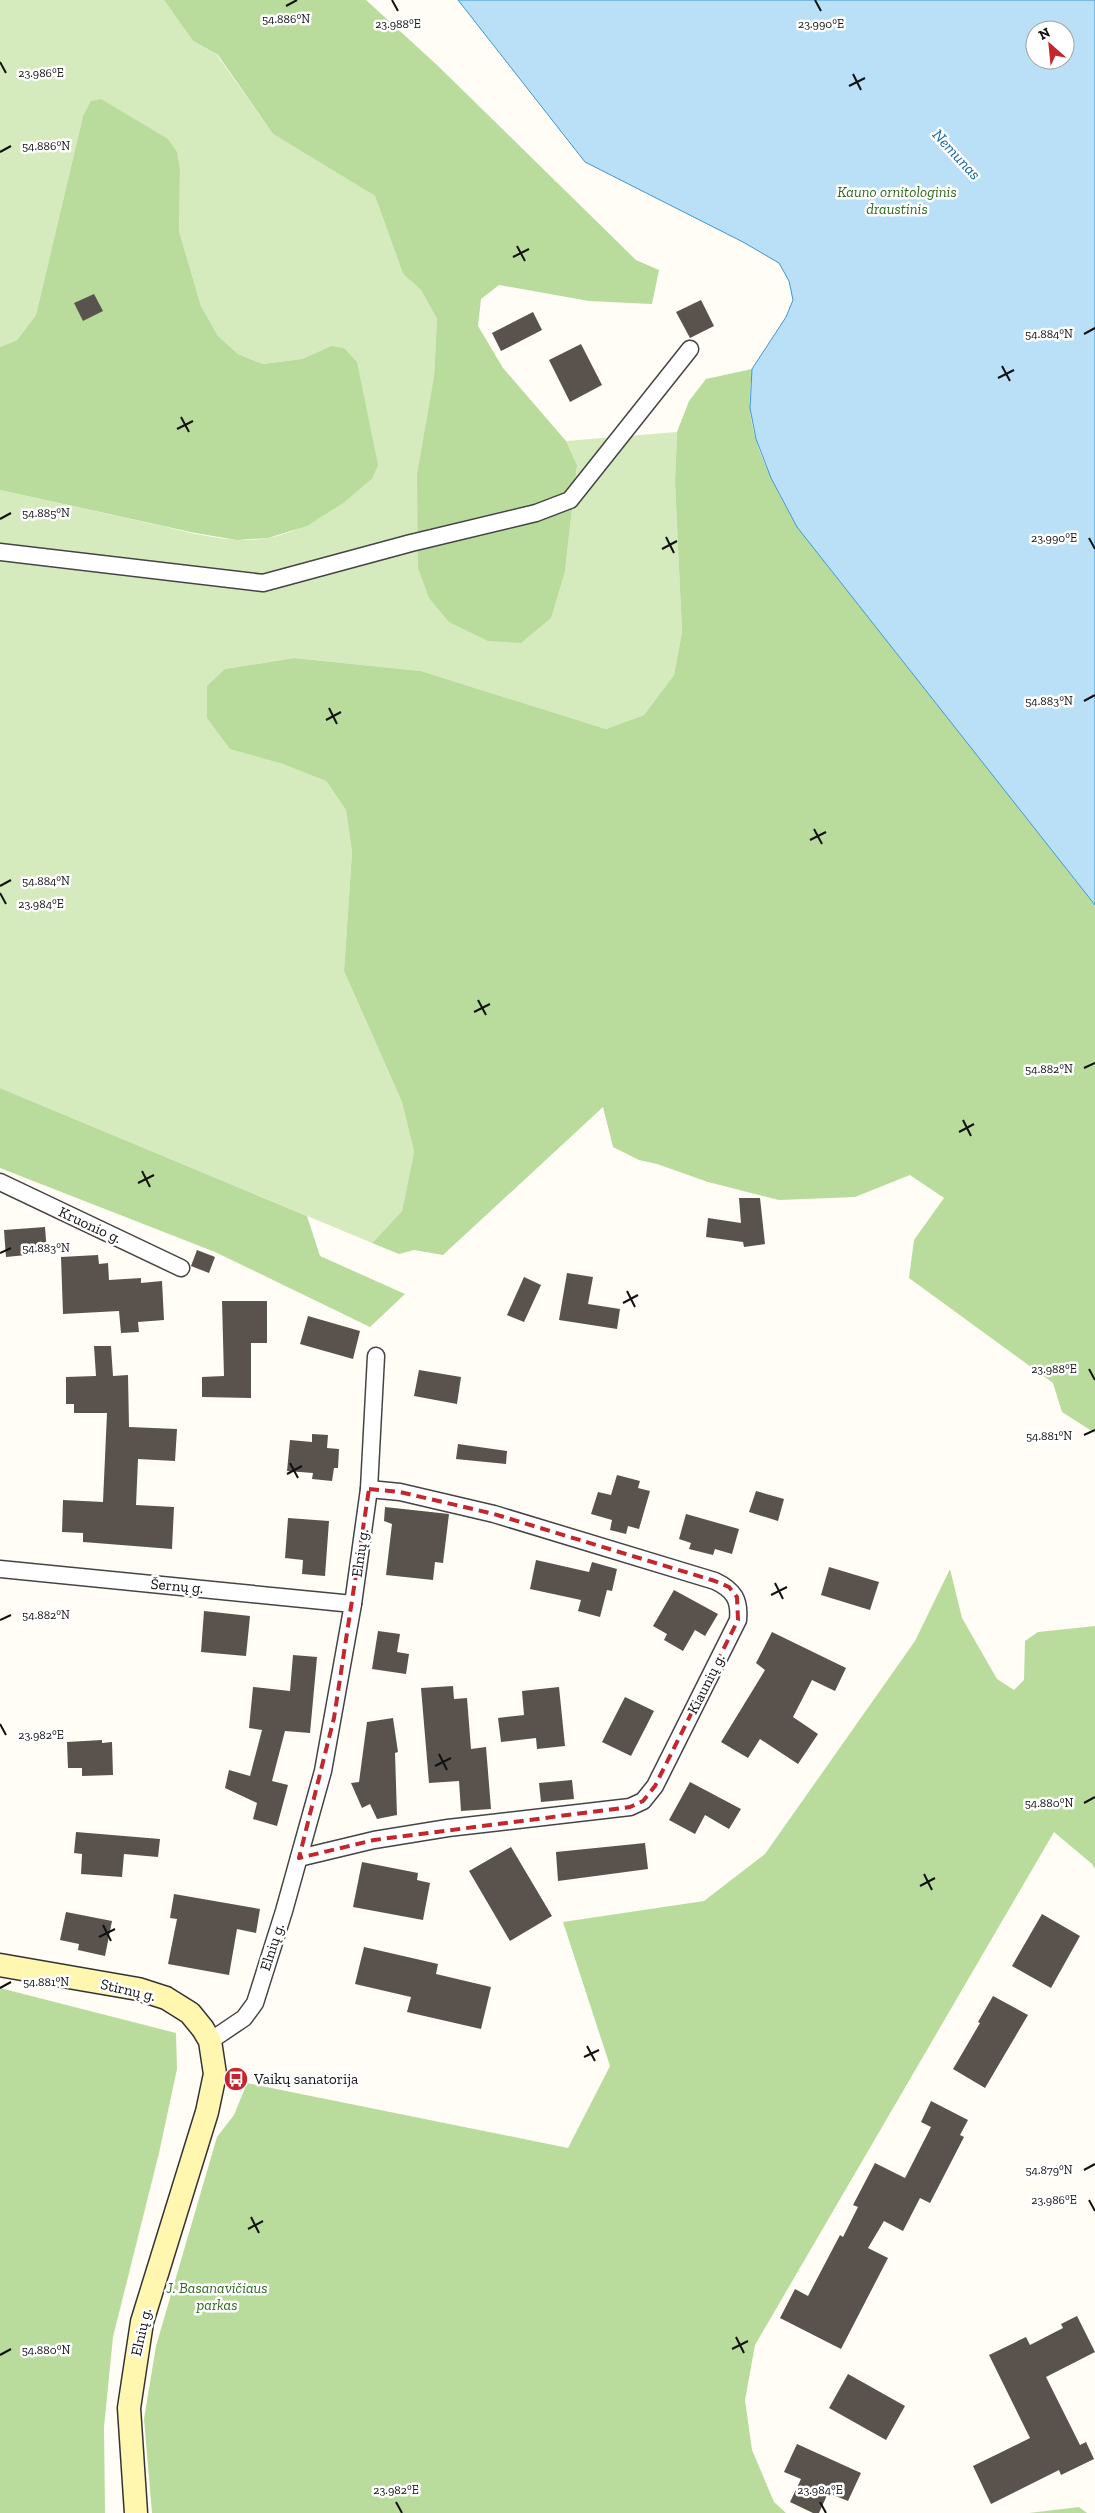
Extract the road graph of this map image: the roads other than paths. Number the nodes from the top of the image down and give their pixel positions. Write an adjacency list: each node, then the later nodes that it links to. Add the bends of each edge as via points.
1 (690, 349): 2 (street, via 570,500 536,513 263,583)
2 (0, 552)
3 (0, 1182): 4 (street, Kruonio g.)
4 (181, 1268)
5 (376, 1356): 6 (street, Elnių g.)
6 (368, 1489): 8 (street, Elnių g.); 9 (street, Kiaunių g., via 400,1492 494,1514 715,1581 729,1588 737,1597 738,1620 654,1786 643,1801 630,1807 374,1840)
7 (0, 1569): 8 (street, Šernų g.)
8 (353, 1604): 9 (street, Elnių g., via 324,1771)
9 (299, 1858): 11 (street, Elnių g., via 255,2003 244,2018)
10 (0, 1965): 11 (street, Stirnų g., via 166,1998 190,2013)
11 (210, 2041): 12 (street, Elnių g., via 215,2074 207,2112 142,2322 135,2355 129,2408)
12 (136, 2513)

